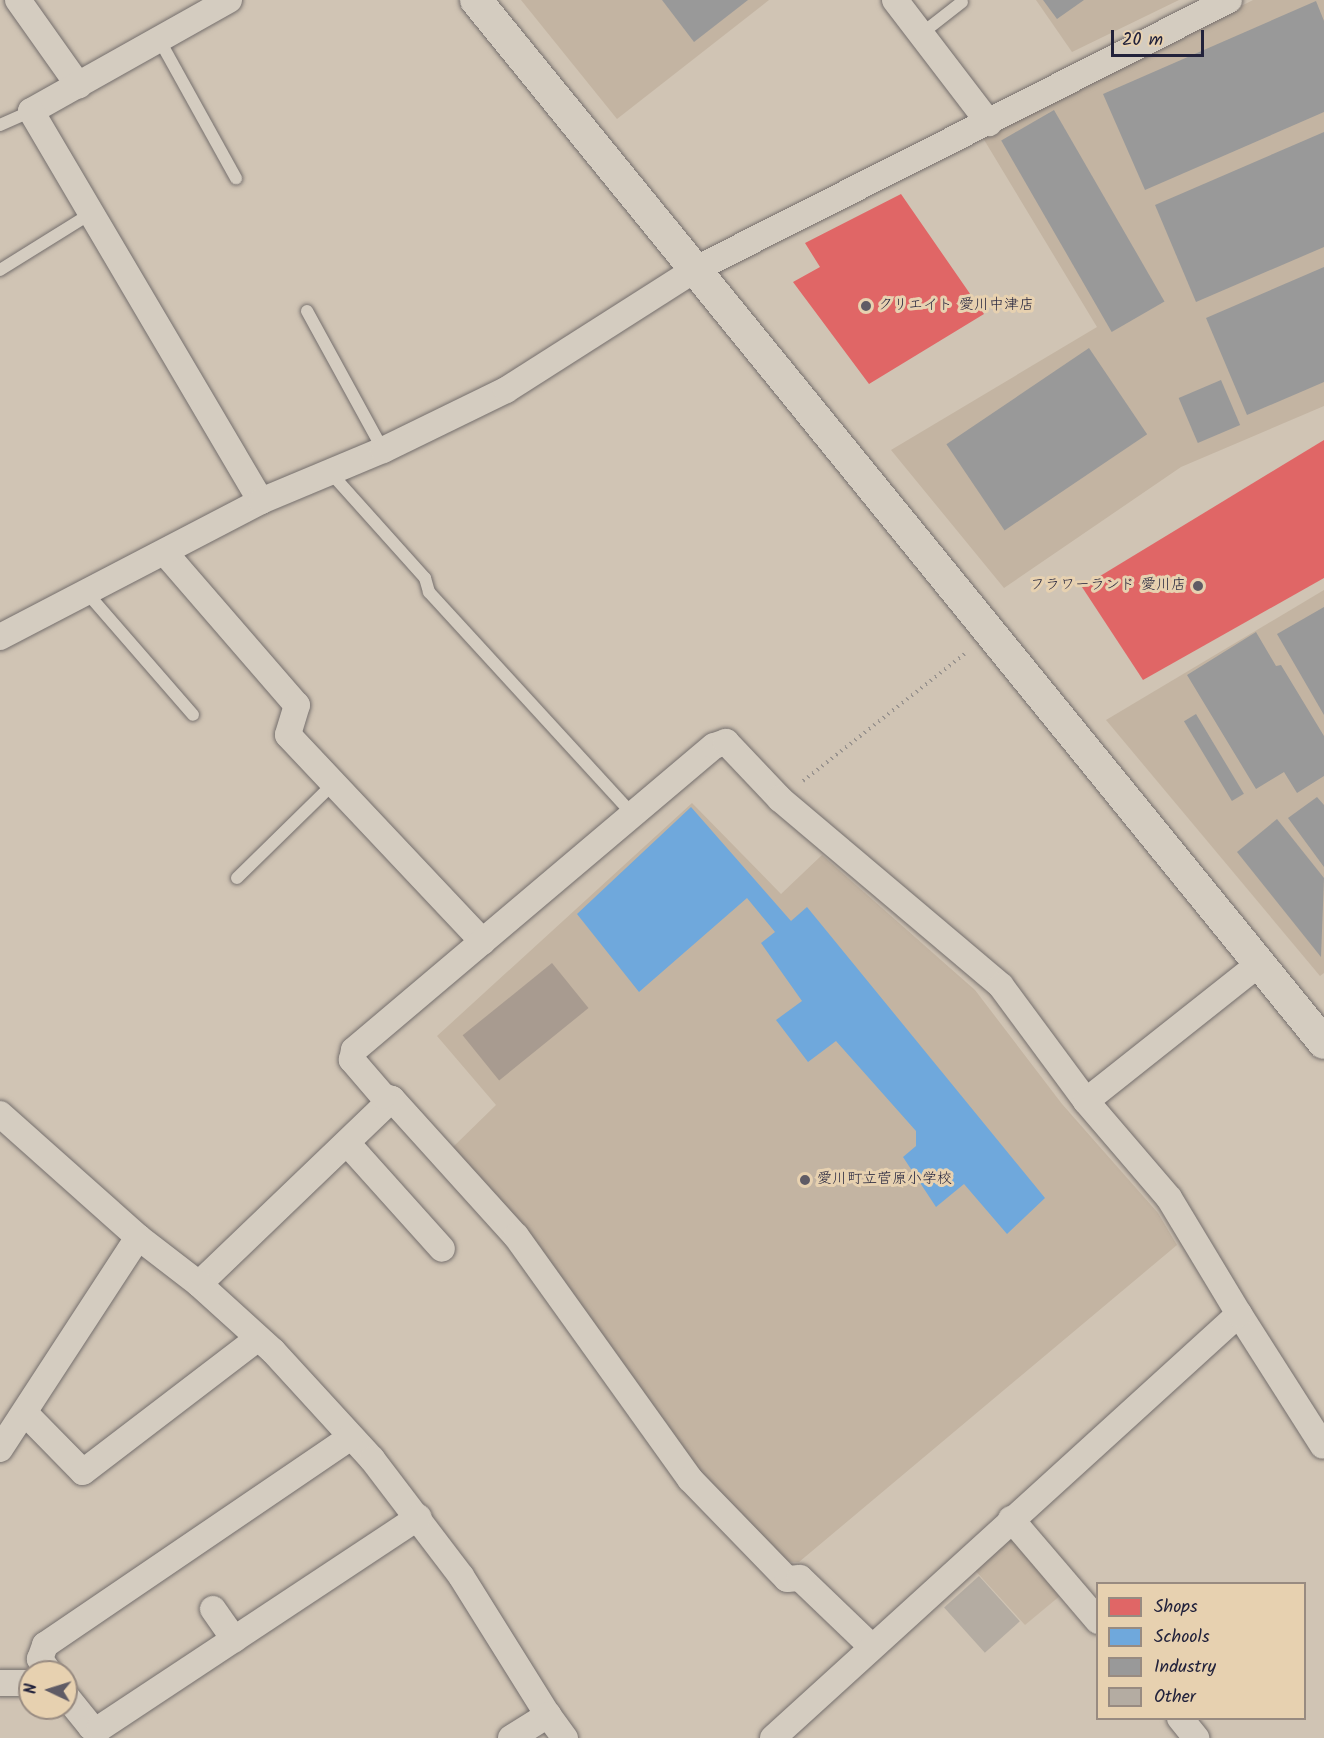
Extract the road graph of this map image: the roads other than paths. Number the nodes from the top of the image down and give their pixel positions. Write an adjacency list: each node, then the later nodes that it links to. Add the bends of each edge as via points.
1 (18, 0): 9 (street)
2 (229, 0): 8 (street)
3 (476, 0): 15 (street)
4 (896, 0): 7 (street)
5 (1229, 0): 11 (street)
6 (962, 2): 7 (lane)
7 (921, 34): 11 (street)
8 (160, 41): 9 (street); 13 (lane)
9 (79, 86): 10 (street)
10 (31, 111): 12 (lane); 14 (street)
11 (989, 123): 15 (street)
12 (0, 125)
13 (236, 178)
14 (90, 214): 16 (lane); 20 (street)
15 (696, 269): 18 (street, via 506,390); 29 (street)
16 (0, 270)
17 (307, 311): 18 (lane)
18 (383, 450): 19 (street)
19 (329, 471): 20 (street); 26 (lane, via 425,578 429,592)
20 (261, 501): 21 (street)
21 (166, 554): 22 (street); 25 (street, via 297,705 288,735)
22 (88, 594): 23 (street); 24 (lane)
23 (0, 637)
24 (193, 715)
25 (334, 783): 27 (lane); 28 (street)
26 (633, 815): 28 (street); 32 (street, via 714,746 726,742 780,799 1001,986)
27 (237, 878)
28 (483, 942): 31 (street, via 354,1050 352,1060 383,1096)
29 (1260, 963): 30 (street); 32 (street)
30 (1324, 1043)
31 (392, 1099): 34 (street); 49 (street, via 516,1236 690,1479 787,1579 800,1578)
32 (1086, 1101): 38 (street, via 1169,1198)
33 (0, 1114): 35 (street)
34 (347, 1143): 36 (street); 37 (street)
35 (138, 1237): 37 (street); 40 (street)
36 (442, 1249)
37 (199, 1284): 39 (street)
38 (1239, 1314): 42 (street); 45 (street)
39 (257, 1339): 40 (street, via 83,1472); 41 (street, via 273,1350)
40 (26, 1414): 43 (street)
41 (350, 1438): 44 (street); 50 (street, via 45,1645)
42 (1323, 1446)
43 (0, 1449)
44 (418, 1517): 48 (street); 54 (street, via 461,1576)
45 (1011, 1519): 47 (street); 49 (street)
46 (213, 1609): 48 (street)
47 (1096, 1619)
48 (234, 1639): 53 (street, via 100,1728 91,1727)
49 (871, 1646): 58 (street)
50 (41, 1660)
51 (0, 1683): 52 (street)
52 (18, 1683)
53 (78, 1711)
54 (548, 1715): 56 (street); 57 (street)
55 (1181, 1720): 59 (street)
56 (511, 1738)
57 (565, 1738)
58 (773, 1738)
59 (1196, 1738)

